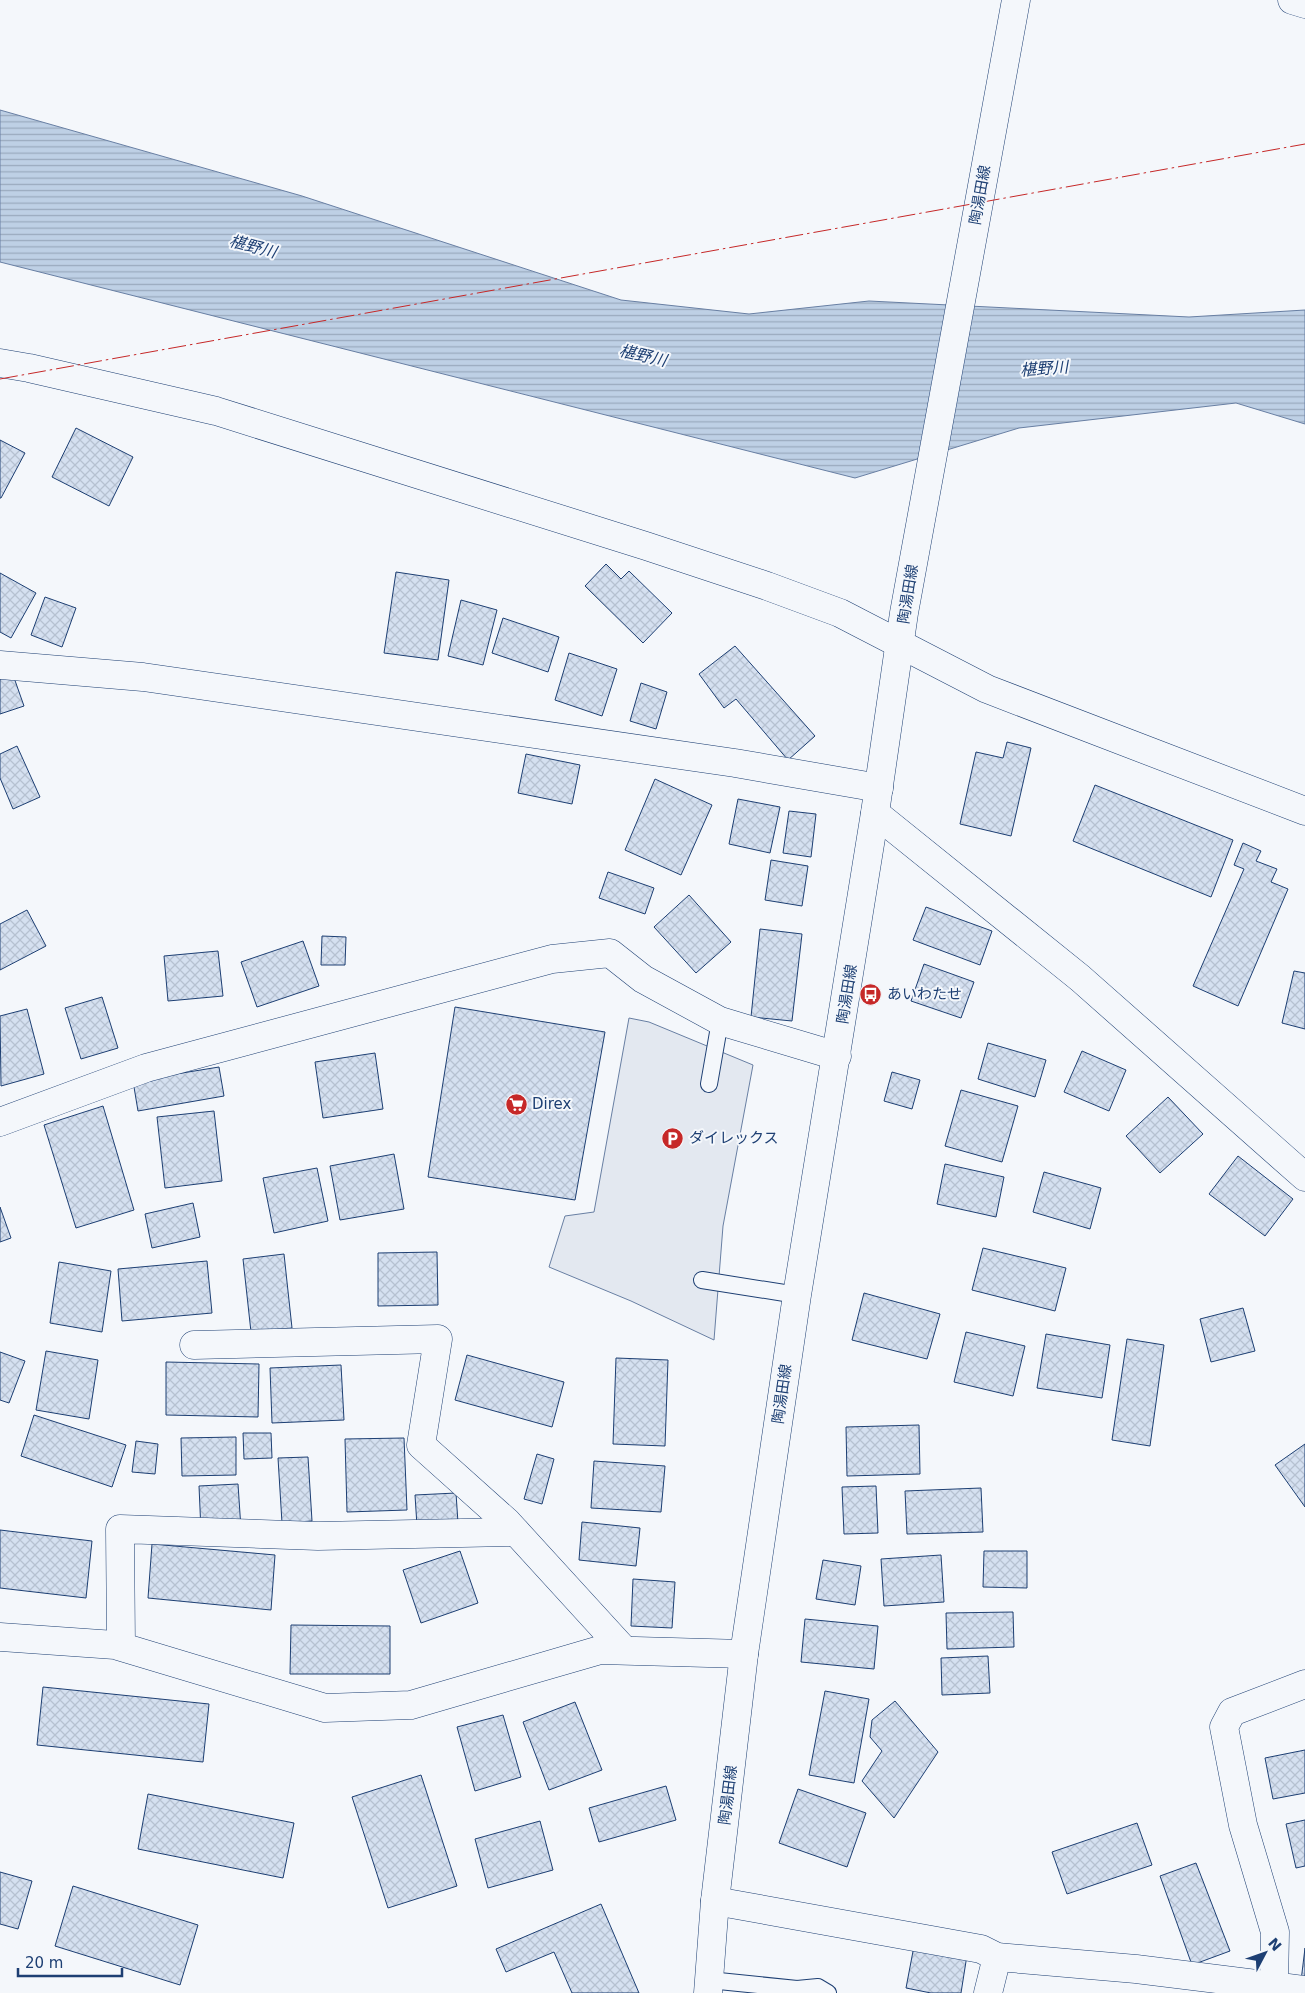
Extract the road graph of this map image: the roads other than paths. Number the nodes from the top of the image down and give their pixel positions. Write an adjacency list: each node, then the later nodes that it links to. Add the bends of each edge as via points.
1 (1016, 0): 5 (street, 陶湯田線)
2 (1292, 0): 3 (street)
3 (1305, 4)
4 (0, 363): 5 (street, via 216,411 758,583 840,613)
5 (900, 642): 7 (street, 陶湯田線); 8 (street, via 987,689)
6 (0, 665): 7 (street, via 153,678 735,762)
7 (877, 801): 10 (street, 陶湯田線); 13 (street)
8 (1305, 811)
9 (720, 1021): 10 (street); 11 (lane); 12 (street, via 643,980 610,953 552,959 146,1068)
10 (837, 1056): 15 (street, 陶湯田線)
11 (709, 1084)
12 (0, 1122)
13 (1305, 1177)
14 (702, 1280): 15 (lane)
15 (797, 1294): 21 (street, 陶湯田線)
16 (194, 1345): 17 (street, via 438,1339 421,1445)
17 (516, 1532): 19 (street, via 318,1536 120,1529); 20 (street)
18 (0, 1637): 19 (street)
19 (121, 1646): 20 (street, via 325,1708 411,1705 600,1650)
20 (624, 1650): 21 (street)
21 (744, 1654): 23 (street, 陶湯田線)
22 (1305, 1684): 26 (street, via 1232,1712 1224,1727 1243,1825 1275,1932)
23 (715, 1901): 24 (street, via 981,1949); 25 (street, 陶湯田線)
24 (997, 1957): 26 (street, via 1136,1969); 29 (street)
25 (708, 1986): 28 (lane, via 818,1987)
26 (1274, 1986): 27 (street)
27 (1305, 1990)
28 (828, 1993)
29 (988, 1993)

